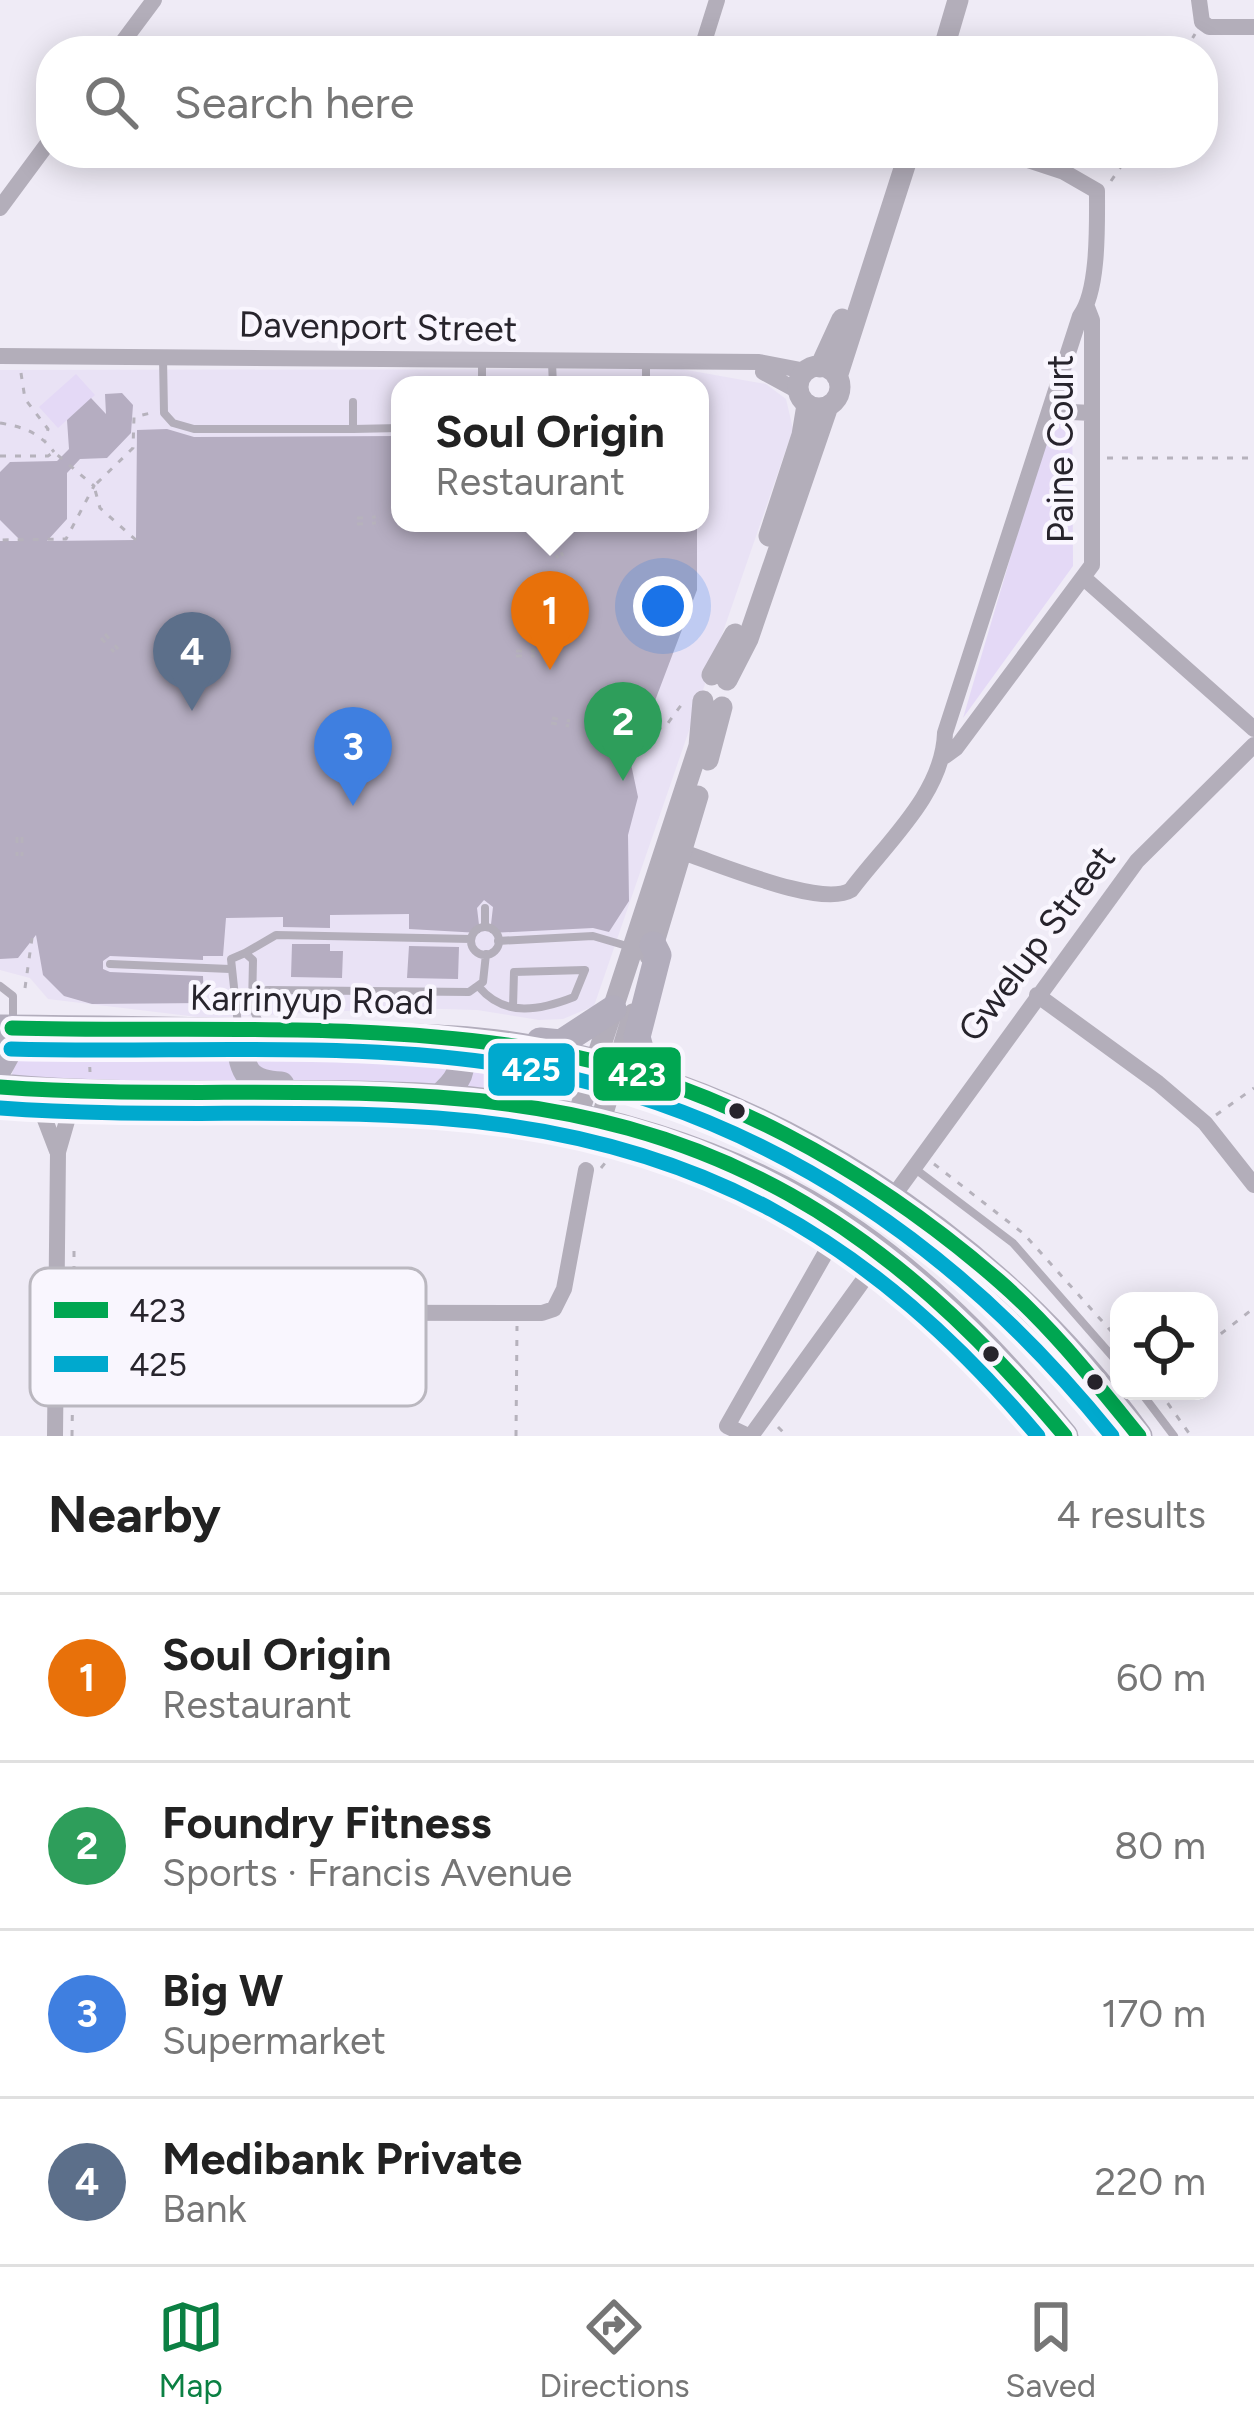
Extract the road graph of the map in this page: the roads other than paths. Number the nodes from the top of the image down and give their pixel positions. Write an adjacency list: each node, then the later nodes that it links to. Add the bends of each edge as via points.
1 (154, 0): 7 (street)
2 (717, 0): 8 (street)
3 (944, 0): 9 (street)
4 (958, 0): 10 (street)
5 (1198, 0): 6 (street, via 1209,27)
6 (1254, 27)
7 (127, 36)
8 (706, 36)
9 (933, 36)
10 (947, 36)
11 (36, 159): 15 (street)
12 (889, 168): 25 (street)
13 (903, 168): 25 (street)
14 (1052, 168): 16 (street, Paine Court, via 1097,191)
15 (0, 208)
16 (1088, 307): 27 (street, Paine Court); 28 (street, Paine Court)
17 (0, 356): 18 (street, Davenport Street)
18 (164, 356): 19 (street, Davenport Street); 30 (lane, via 163,410 173,423)
19 (482, 362): 20 (street, Davenport Street); 22 (lane)
20 (552, 362): 21 (street, Davenport Street); 23 (lane)
21 (646, 362): 24 (lane); 25 (street, Davenport Street, via 754,365)
22 (482, 376)
23 (553, 376)
24 (646, 376)
25 (816, 386): 35 (street, via 748,639 720,678 703,681 708,701)
26 (353, 402): 30 (lane)
27 (1050, 412): 28 (street); 34 (street, Paine Court)
28 (1092, 413): 31 (street, Paine Court, via 1094,551)
29 (391, 428): 30 (lane)
30 (353, 429)
31 (1085, 578): 32 (street); 34 (street, Paine Court)
32 (1254, 729)
33 (1254, 745): 48 (street, Gwelup Street, via 1137,861)
34 (944, 756): 35 (street, Paine Court, via 929,789 841,896)
35 (674, 849): 40 (street)
36 (484, 908): 37 (lane)
37 (485, 927): 38 (lane); 39 (lane)
38 (471, 940): 41 (lane, via 284,935); 42 (lane)
39 (499, 941): 40 (lane, via 593,936); 42 (lane)
40 (643, 947): 50 (street); 54 (street); 56 (highway, via 658,955 637,1037)
41 (245, 953): 44 (lane, via 231,959); 52 (lane, via 254,967)
42 (486, 954): 46 (lane)
43 (110, 964): 44 (lane)
44 (230, 969): 52 (lane)
45 (0, 986): 51 (lane, via 15,1003)
46 (479, 987): 47 (lane); 49 (lane)
47 (267, 990)
48 (1037, 995): 64 (street, Gwelup Street); 66 (street, via 1205,1123)
49 (513, 1007): 49 (lane, via 544,1009 574,997 585,970 514,972)
50 (613, 1009): 53 (highway, via 561,1043 414,1028); 54 (street)
51 (6, 1028): 52 (highway, Karrinyup Road); 55 (highway, via 11,1046)
52 (252, 1032): 53 (highway, Karrinyup Road); 59 (highway, via 241,1058 259,1084)
53 (402, 1036): 54 (highway, Karrinyup Road, via 521,1046); 60 (highway, via 458,1051 461,1072)
54 (606, 1064): 56 (highway, Karrinyup Road); 62 (street)
55 (0, 1066)
56 (662, 1084): 67 (highway, Karrinyup Road, via 768,1127)
57 (0, 1088): 61 (highway)
58 (83, 1093): 59 (highway); 61 (highway); 63 (street)
59 (348, 1094): 60 (highway)
60 (440, 1097): 62 (highway)
61 (37, 1100): 63 (street)
62 (605, 1129): 68 (highway, via 744,1171)
63 (58, 1152): 70 (street)
64 (914, 1168): 67 (street, Gwelup Street); 72 (lane, via 1013,1243)
65 (586, 1170): 71 (street, via 554,1309)
66 (1254, 1185)
67 (892, 1198): 78 (highway, Karrinyup Road, via 1019,1299)
68 (835, 1235): 69 (highway); 76 (street, via 727,1426)
69 (883, 1253): 76 (street); 77 (highway, via 988,1347)
70 (57, 1268)
71 (426, 1312)
72 (1110, 1354)
73 (1147, 1400): 79 (lane)
74 (55, 1406): 75 (street)
75 (55, 1436)
76 (749, 1436)
77 (1066, 1436)
78 (1138, 1436)
79 (1174, 1436)

